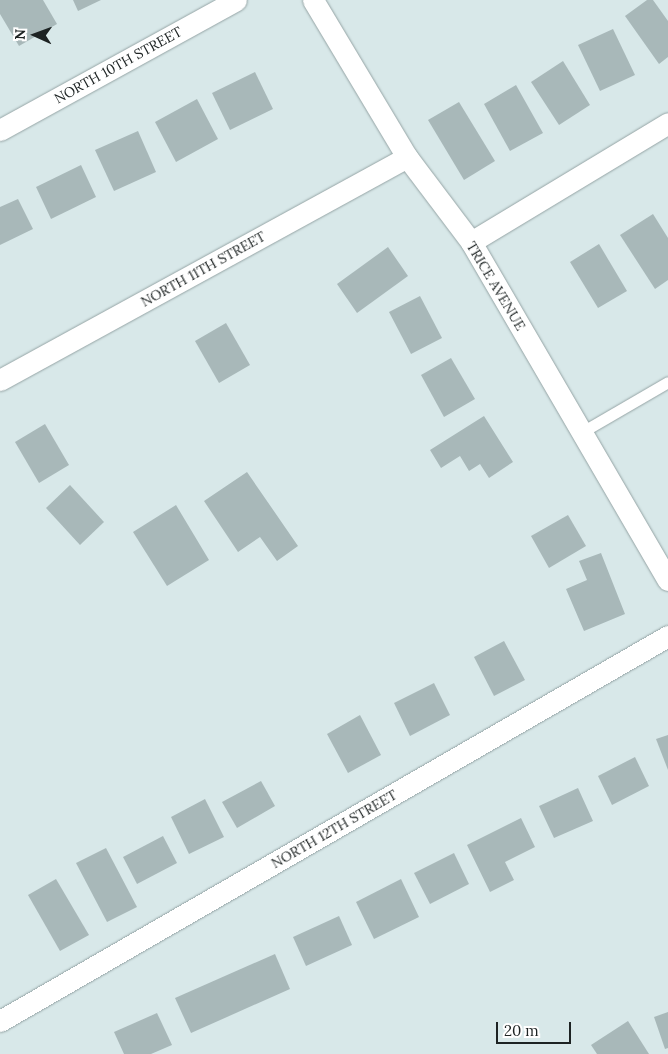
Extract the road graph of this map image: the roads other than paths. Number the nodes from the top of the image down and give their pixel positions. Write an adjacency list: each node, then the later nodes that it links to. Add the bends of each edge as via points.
1 (236, 0): 4 (street, NORTH 10TH STREET)
2 (313, 0): 5 (street, TRICE AVENUE)
3 (668, 123): 6 (street)
4 (0, 130)
5 (407, 158): 6 (street, TRICE AVENUE); 7 (street, NORTH 11TH STREET)
6 (471, 242): 9 (street, TRICE AVENUE)
7 (0, 380)
8 (668, 382): 9 (lane)
9 (582, 432): 10 (street, TRICE AVENUE)
10 (668, 580)
11 (668, 636): 12 (street, NORTH 12TH STREET)
12 (0, 1021)

